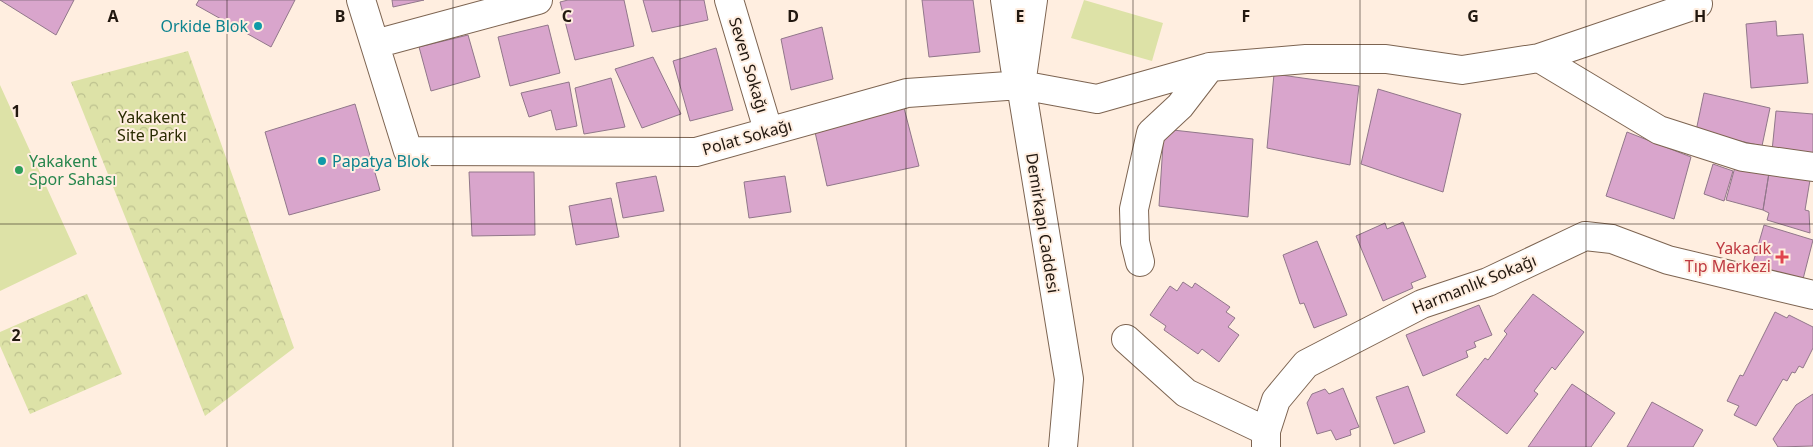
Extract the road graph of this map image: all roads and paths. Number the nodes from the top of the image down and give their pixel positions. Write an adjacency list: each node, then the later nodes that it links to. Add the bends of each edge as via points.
1 (361, 0): 7 (street)
2 (538, 0): 7 (street)
3 (729, 0): 11 (street, Seven Sokağı)
4 (1005, 0): 10 (street, via 1013,63)
5 (1033, 0): 10 (street, Demirkapı Caddesi)
6 (1698, 4): 8 (street, Polat Sokağı)
7 (375, 44): 11 (street, Polat Sokağı, via 408,151 696,152)
8 (1539, 58): 9 (street, Polat Sokağı, via 1462,70 1386,59 1306,59); 12 (street, via 1659,130 1743,157)
9 (1210, 67): 10 (street, Polat Sokağı, via 1097,99); 13 (street, via 1180,106 1151,133 1134,210 1135,242)
10 (1021, 85): 11 (street, Polat Sokağı, via 907,93); 17 (street, Demirkapı Caddesi, via 1069,379)
11 (768, 130)
12 (1813, 167)
13 (1140, 262)
14 (1813, 295): 16 (street, Harmanlık Sokağı, via 1668,260 1612,239 1585,236 1488,282 1422,304 1306,364 1276,400)
15 (1126, 339): 16 (street, Harmanlık Sokağı, via 1186,393)
16 (1266, 439)
17 (1063, 447)

